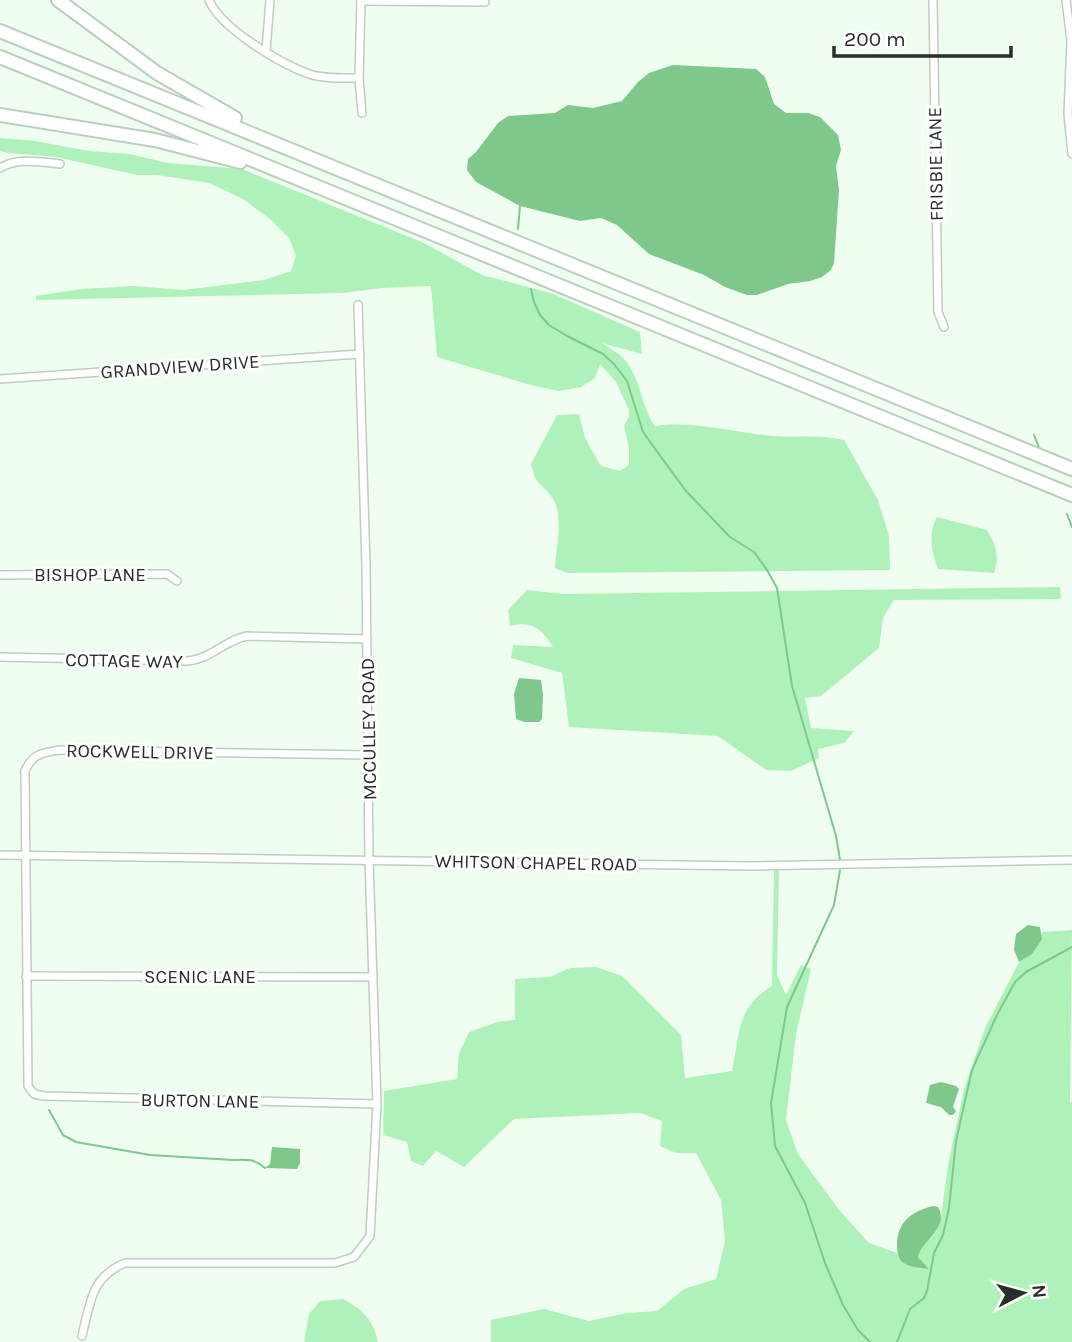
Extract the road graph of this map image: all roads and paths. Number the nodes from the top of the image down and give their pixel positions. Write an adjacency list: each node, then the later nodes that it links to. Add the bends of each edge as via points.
1 (58, 0): 15 (highway, via 157,73)
2 (209, 0): 10 (street, via 225,23)
3 (270, 0): 10 (street)
4 (361, 0): 5 (street); 12 (street)
5 (426, 0): 8 (street)
6 (933, 0): 21 (street, FRISBIE LANE, via 938,312)
7 (1066, 0): 16 (street, via 1071,25 1068,114)
8 (485, 2)
9 (3, 33): 15 (highway)
10 (266, 51): 12 (street, via 310,74)
11 (0, 57): 19 (highway)
12 (359, 78): 13 (street)
13 (362, 113)
14 (0, 115): 19 (highway, via 203,151)
15 (304, 154): 24 (highway)
16 (1072, 154)
17 (60, 164): 18 (street, via 23,161)
18 (0, 168)
19 (320, 188): 25 (highway)
20 (358, 305): 22 (street, MCCULLEY ROAD)
21 (944, 327)
22 (360, 354): 23 (street, GRANDVIEW DRIVE); 28 (street, MCCULLEY ROAD)
23 (0, 379)
24 (1072, 469)
25 (1072, 495)
26 (0, 575): 27 (street, BISHOP LANE, via 167,574)
27 (177, 581)
28 (367, 639): 29 (street, COTTAGE WAY, via 247,636 188,662); 30 (street, MCCULLEY ROAD)
29 (0, 657)
30 (369, 755): 32 (street, ROCKWELL DRIVE, via 43,753 30,760 25,771); 33 (street, MCCULLEY ROAD)
31 (0, 855): 32 (street, WHITSON CHAPEL ROAD)
32 (24, 855): 33 (street, WHITSON CHAPEL ROAD); 35 (street, ROCKWELL DRIVE)
33 (369, 859): 34 (street, WHITSON CHAPEL ROAD, via 750,866); 36 (street, MCCULLEY ROAD)
34 (1072, 860)
35 (26, 976): 36 (street, SCENIC LANE); 37 (street, ROCKWELL DRIVE)
36 (373, 977): 38 (street, MCCULLEY ROAD)
37 (28, 1086): 38 (street, BURTON LANE, via 34,1094 44,1096)
38 (377, 1104): 39 (street, MCCULLEY ROAD, via 370,1236 354,1257 335,1263 125,1263 101,1278)
39 (82, 1336)

